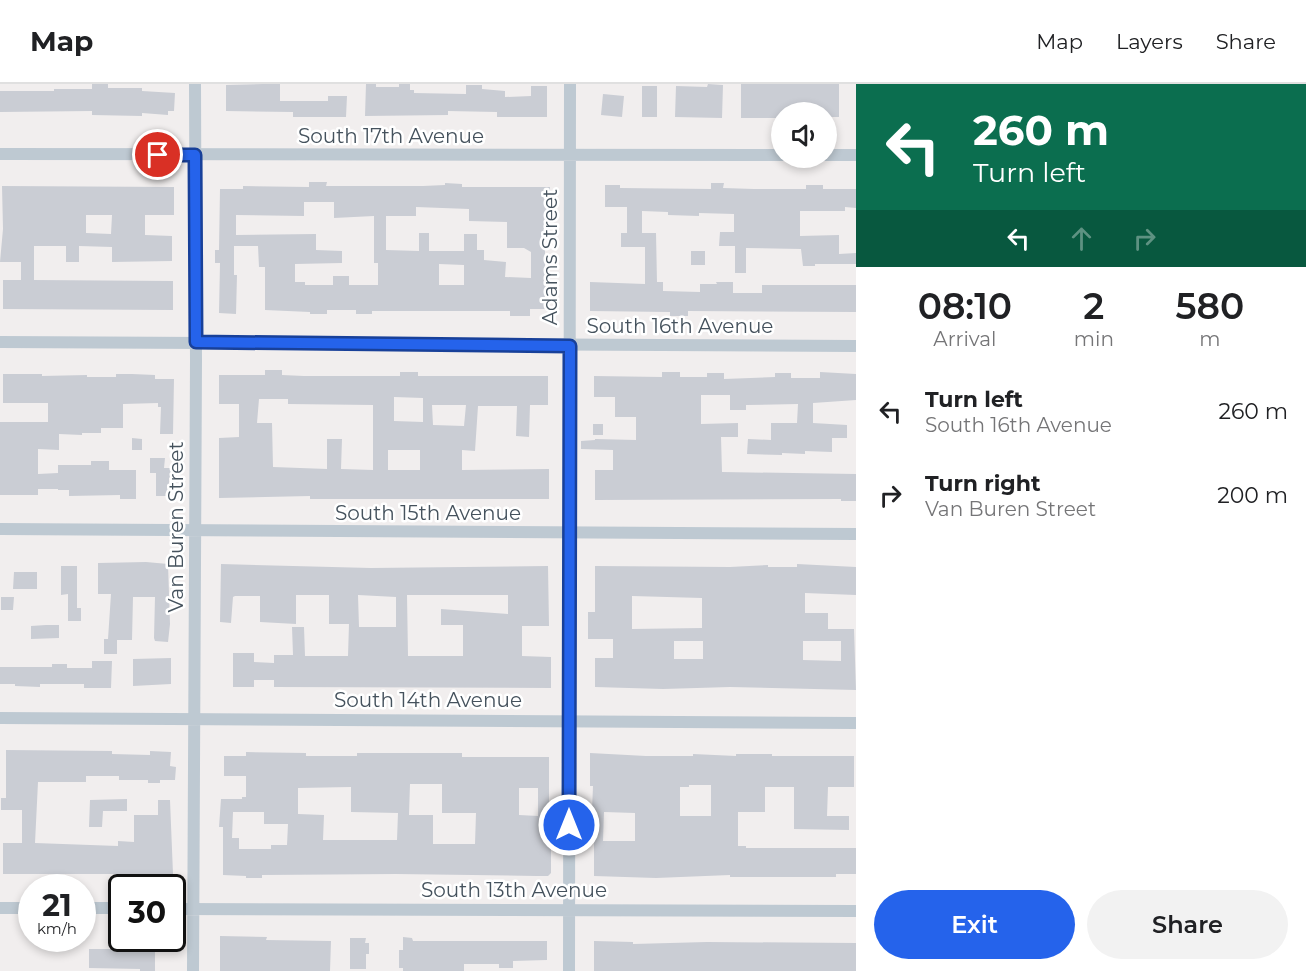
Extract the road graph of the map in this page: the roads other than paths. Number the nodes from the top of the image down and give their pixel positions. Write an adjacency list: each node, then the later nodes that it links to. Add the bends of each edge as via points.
1 (195, 84): 4 (street, Van Buren Street)
2 (570, 84): 5 (street, Adams Street)
3 (0, 154): 4 (street, South 17th Avenue)
4 (195, 155): 5 (street, South 17th Avenue); 10 (street, Van Buren Street)
5 (570, 155): 6 (street, South 17th Avenue); 11 (street, Adams Street)
6 (771, 155)
7 (837, 155): 8 (street)
8 (856, 155)
9 (0, 342): 10 (street, South 16th Avenue)
10 (196, 342): 11 (street, South 16th Avenue); 14 (street, Van Buren Street)
11 (570, 346): 12 (street, South 16th Avenue); 15 (street, Adams Street)
12 (856, 346)
13 (0, 529): 14 (street, South 15th Avenue)
14 (195, 530): 15 (street, South 15th Avenue); 18 (street, Van Buren Street)
15 (569, 533): 16 (street, South 15th Avenue); 19 (street, Adams Street)
16 (856, 534)
17 (0, 718): 18 (street, South 14th Avenue)
18 (195, 720): 19 (street, South 14th Avenue); 24 (street, Van Buren Street)
19 (569, 720): 20 (street, South 14th Avenue); 25 (street, Adams Street)
20 (856, 723)
21 (0, 908): 22 (street)
22 (18, 908)
23 (186, 909): 24 (street, South 13th Avenue)
24 (194, 909): 25 (street, South 13th Avenue); 27 (street, Van Buren Street)
25 (568, 909): 26 (street, South 13th Avenue); 28 (street, Adams Street)
26 (856, 911)
27 (194, 971)
28 (569, 971)

